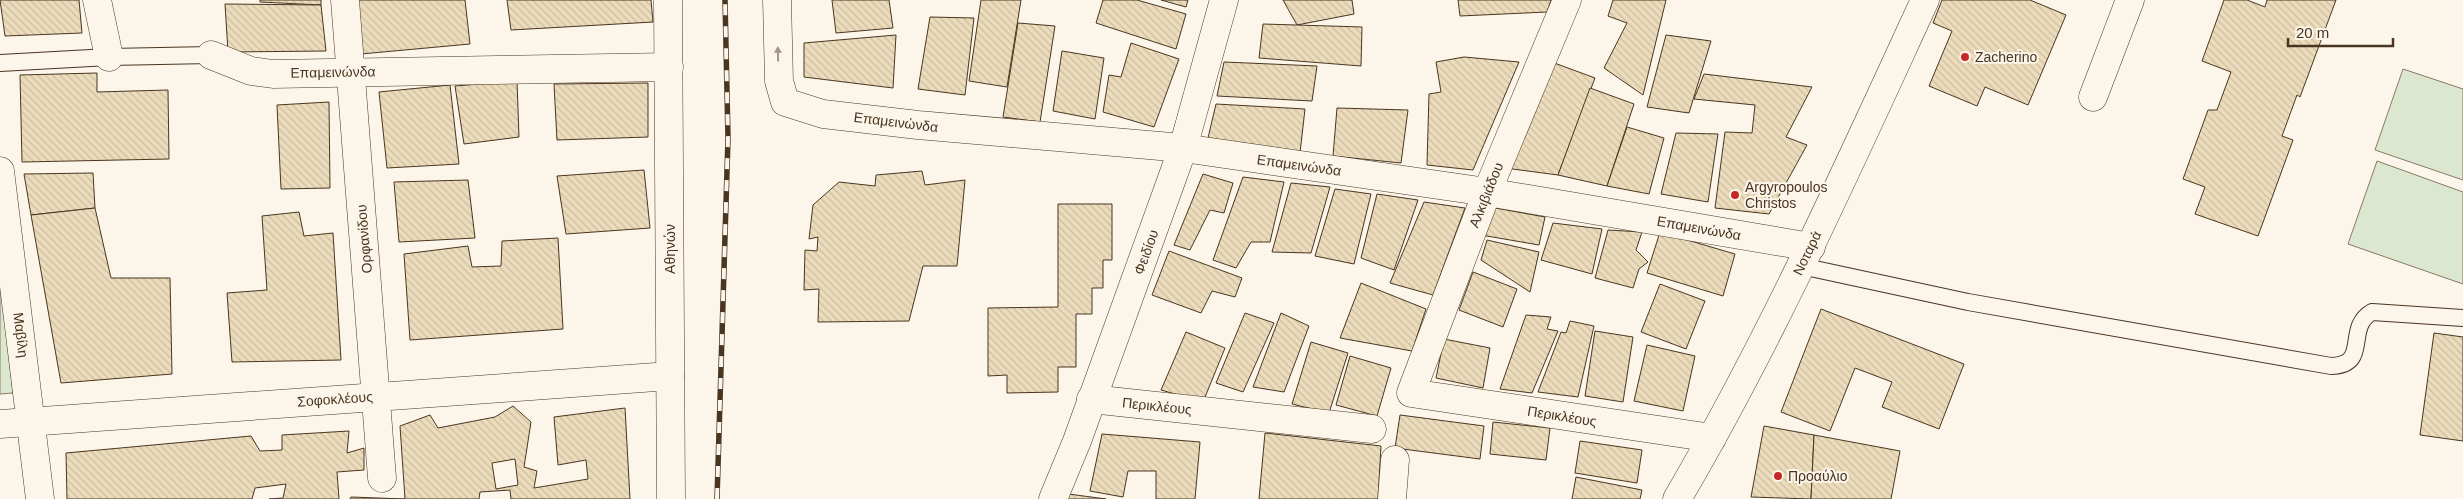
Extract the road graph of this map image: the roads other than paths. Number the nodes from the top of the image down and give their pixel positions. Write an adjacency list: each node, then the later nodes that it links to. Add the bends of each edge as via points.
1 (97, 0): 10 (street)
2 (345, 0): 13 (street, Ορφανίδου)
3 (668, 0): 12 (street, Αθηνών)
4 (778, 0): 15 (street, Επαμεινώνδα, one-way to 4, via 900,123 823,114 785,102 779,81)
5 (1224, 0): 15 (street, Φειδίου)
6 (1567, 0): 17 (street, Αλκιβιάδου)
7 (1925, 0): 18 (street, Νοταρά)
8 (2130, 0): 14 (street)
9 (211, 55): 10 (lane, Επαμεινώνδα); 13 (street, Επαμεινώνδα, via 259,72)
10 (110, 57): 11 (lane, Επαμεινώνδα)
11 (0, 63)
12 (670, 67): 13 (street, Επαμεινώνδα); 20 (street, Αθηνών)
13 (350, 72): 22 (street, Ορφανίδου)
14 (2093, 97)
15 (1183, 148): 17 (street, Επαμεινώνδα); 23 (street, Φειδίου)
16 (0, 171): 24 (street, Μαβίλη)
17 (1487, 192): 18 (street, Επαμεινώνδα); 21 (street, Αλκιβιάδου)
18 (1806, 256): 19 (lane, via 1968,302 2332,366 2349,362 2354,355 2359,323 2372,312); 27 (street, Νοταρά)
19 (2463, 318)
20 (670, 376): 22 (street, Σοφοκλέους); 31 (street, Αθηνών)
21 (1411, 393): 27 (street, Περικλέους)
22 (377, 395): 24 (street, Σοφοκλέους); 29 (street, Ορφανίδου)
23 (1091, 399): 26 (street, Περικλέους); 32 (street, Φειδίου)
24 (32, 421): 25 (street, Σοφοκλέους); 30 (street, Μαβίλη)
25 (0, 424)
26 (1372, 429)
27 (1712, 438): 34 (street, Νοταρά)
28 (1395, 460): 33 (street)
29 (382, 478)
30 (40, 499)
31 (671, 499)
32 (1053, 499)
33 (1392, 499)
34 (1677, 499)

